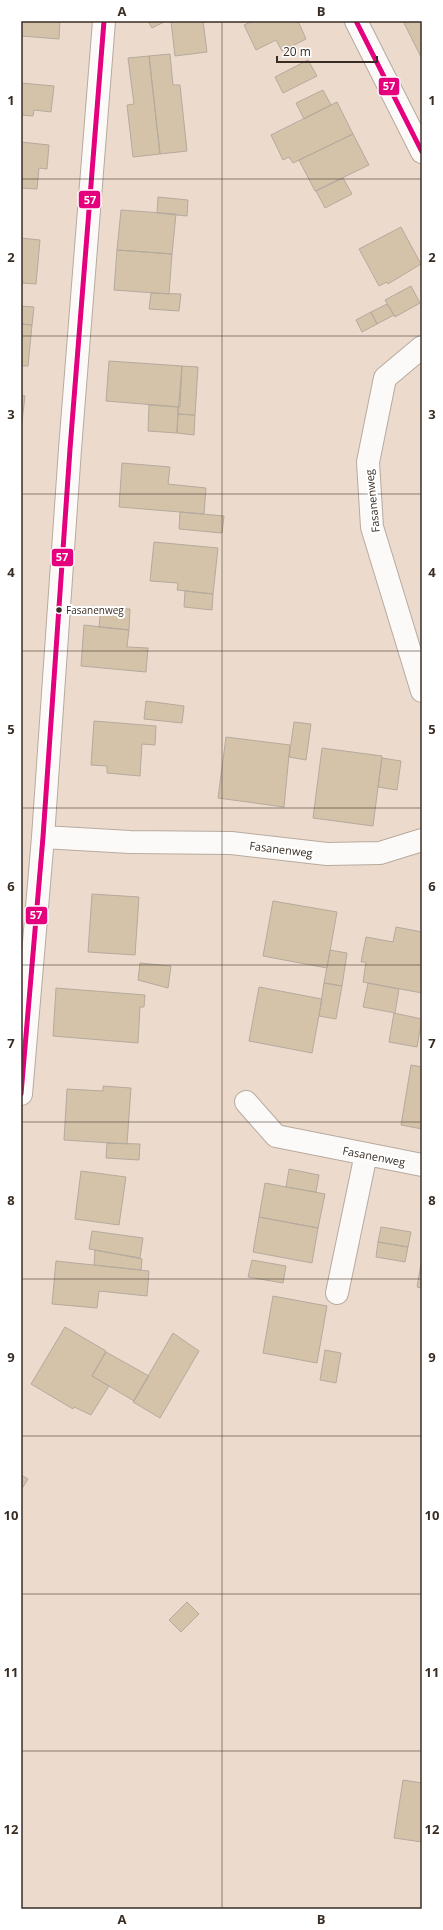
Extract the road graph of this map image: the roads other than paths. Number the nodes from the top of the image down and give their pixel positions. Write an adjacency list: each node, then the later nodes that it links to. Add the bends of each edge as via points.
1 (104, 21): 6 (street)
2 (356, 21): 3 (street)
3 (422, 152)
4 (422, 347): 5 (street, Fasanenweg, via 385,378 368,462 372,527)
5 (422, 691)
6 (42, 837): 7 (street, Fasanenweg, via 130,842 232,843 327,854 380,853); 8 (street)
7 (422, 840)
8 (21, 1094)
9 (246, 1102): 10 (street, Fasanenweg, via 276,1136)
10 (366, 1154): 11 (street, Fasanenweg); 12 (street)
11 (422, 1165)
12 (337, 1293)

